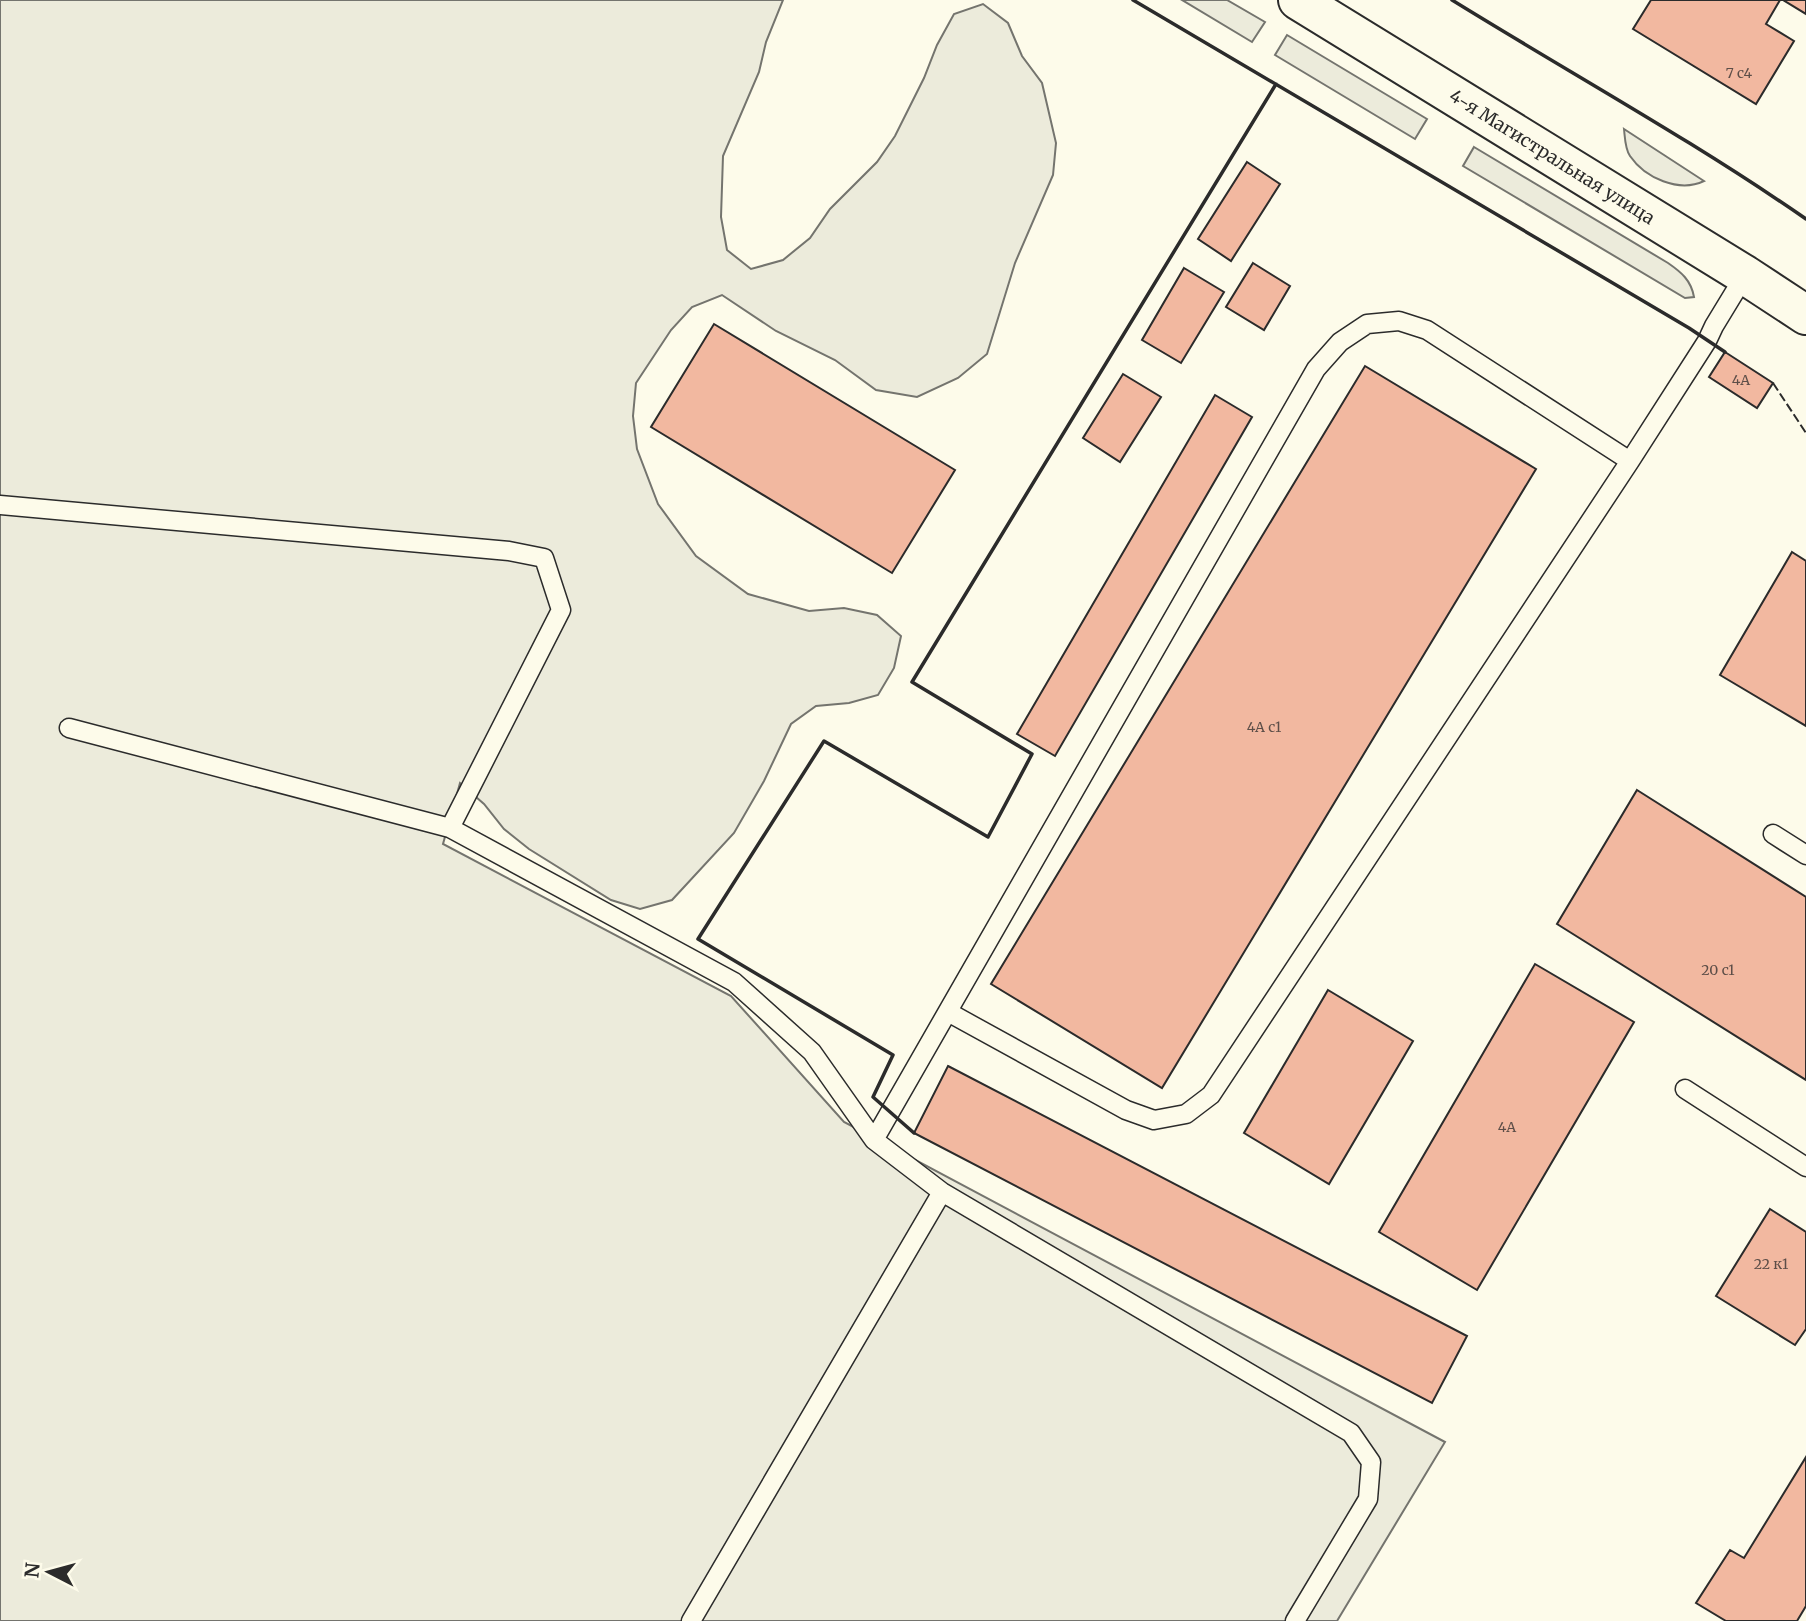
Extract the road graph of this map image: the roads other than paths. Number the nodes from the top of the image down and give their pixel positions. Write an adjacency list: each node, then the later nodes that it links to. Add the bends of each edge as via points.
1 (1298, 0): 2 (street, 4-я Магистральная улица)
2 (1745, 275): 3 (street, 4-я Магистральная улица); 4 (lane)
3 (1806, 315)
4 (1630, 461): 10 (lane, via 1210,1095 1186,1114 1154,1120 1126,1110); 10 (lane, via 1427,330 1399,321 1367,324 1339,342 1317,369)
5 (0, 505): 7 (lane, via 509,551 544,558 561,610)
6 (69, 728): 7 (lane)
7 (450, 828): 12 (lane, via 734,982 812,1052)
8 (1773, 834): 9 (lane)
9 (1806, 855)
10 (948, 1012): 12 (lane)
11 (1685, 1089): 13 (lane)
12 (874, 1140): 14 (lane)
13 (1806, 1167)
14 (942, 1192): 15 (lane); 16 (lane, via 1351,1433 1371,1462 1368,1499)
15 (691, 1621)
16 (1295, 1621)

